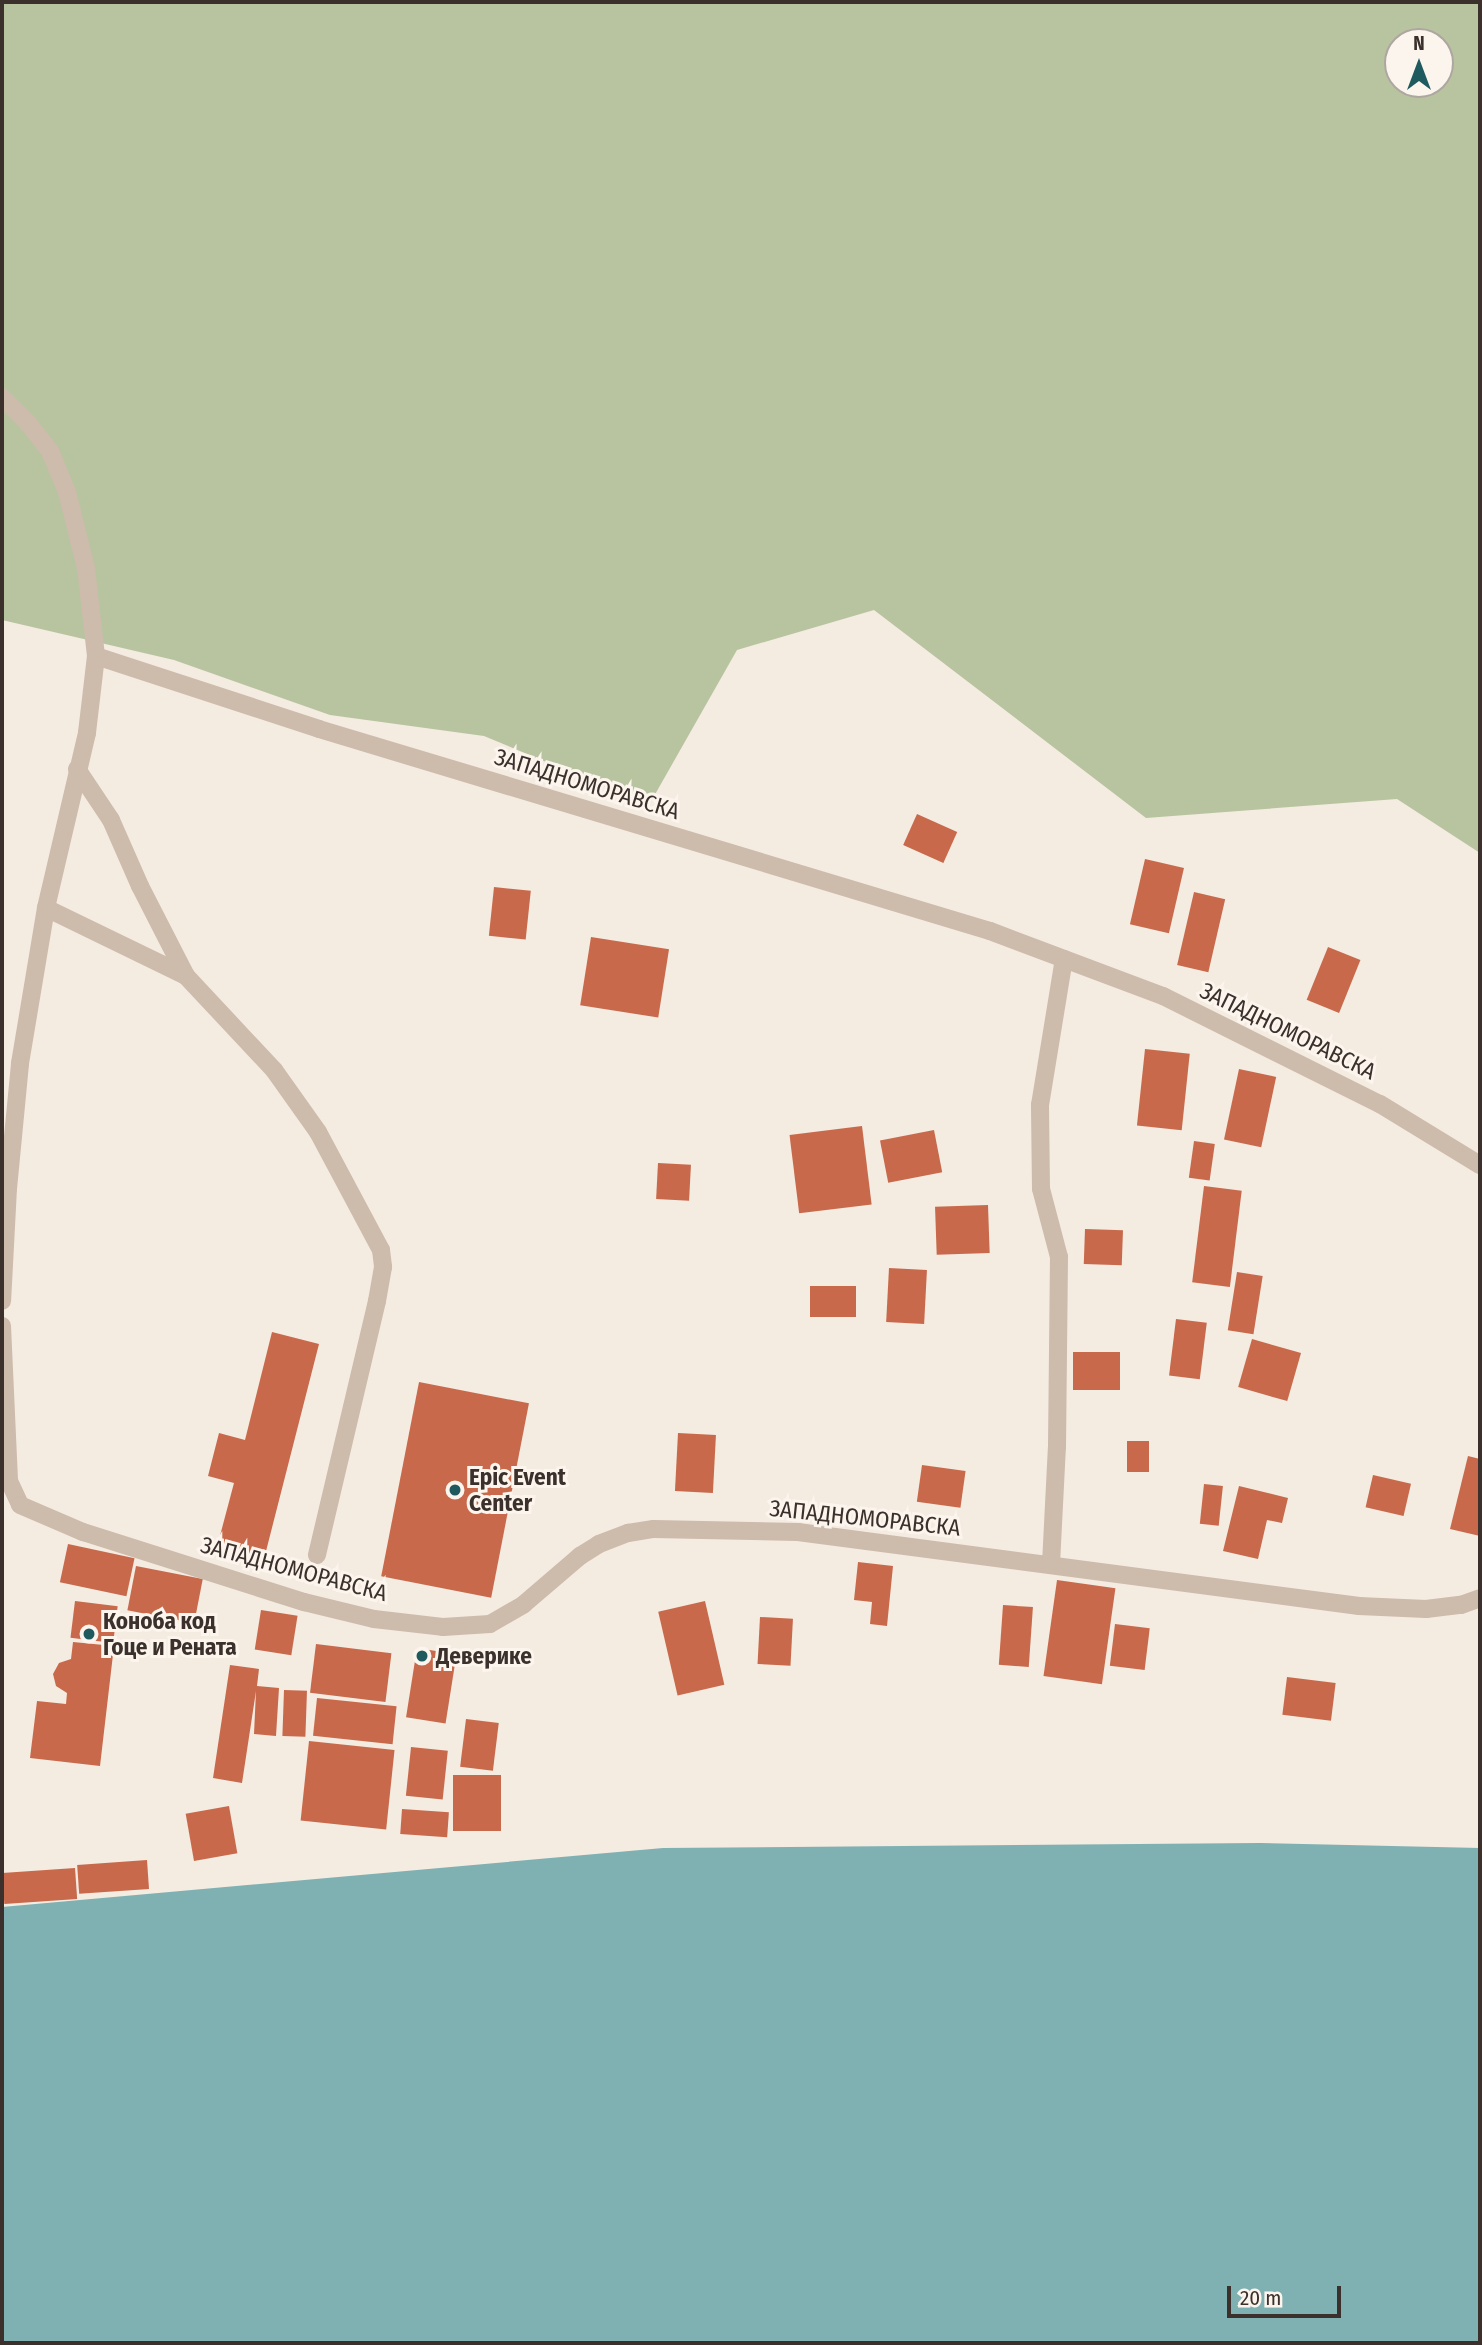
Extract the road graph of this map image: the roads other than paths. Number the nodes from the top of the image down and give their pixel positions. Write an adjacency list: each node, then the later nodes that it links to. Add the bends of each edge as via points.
1 (2, 397): 2 (street, via 50,451 67,492 86,568)
2 (96, 656): 3 (street, via 87,733); 5 (street, ЗАПАДНОМОРАВСКА, via 319,729 990,931)
3 (77, 769): 4 (street); 6 (street, via 111,820)
4 (46, 908): 6 (street); 8 (street, via 20,1064)
5 (1064, 959): 7 (street, ЗАПАДНОМОРАВСКА, via 1163,996 1380,1104); 11 (street, via 1040,1117 1041,1189 1059,1257)
6 (186, 976): 10 (street, via 274,1070 318,1132 381,1250 377,1301)
7 (1480, 1165)
8 (2, 1301)
9 (2, 1326): 11 (street, ЗАПАДНОМОРАВСКА, via 9,1481 20,1505 95,1536 304,1602 374,1619 443,1627 490,1624 524,1604 599,1544 654,1529 798,1532)
10 (317, 1555)
11 (1051, 1564): 12 (street, ЗАПАДНОМОРАВСКА, via 1359,1606 1426,1609)
12 (1480, 1598)

